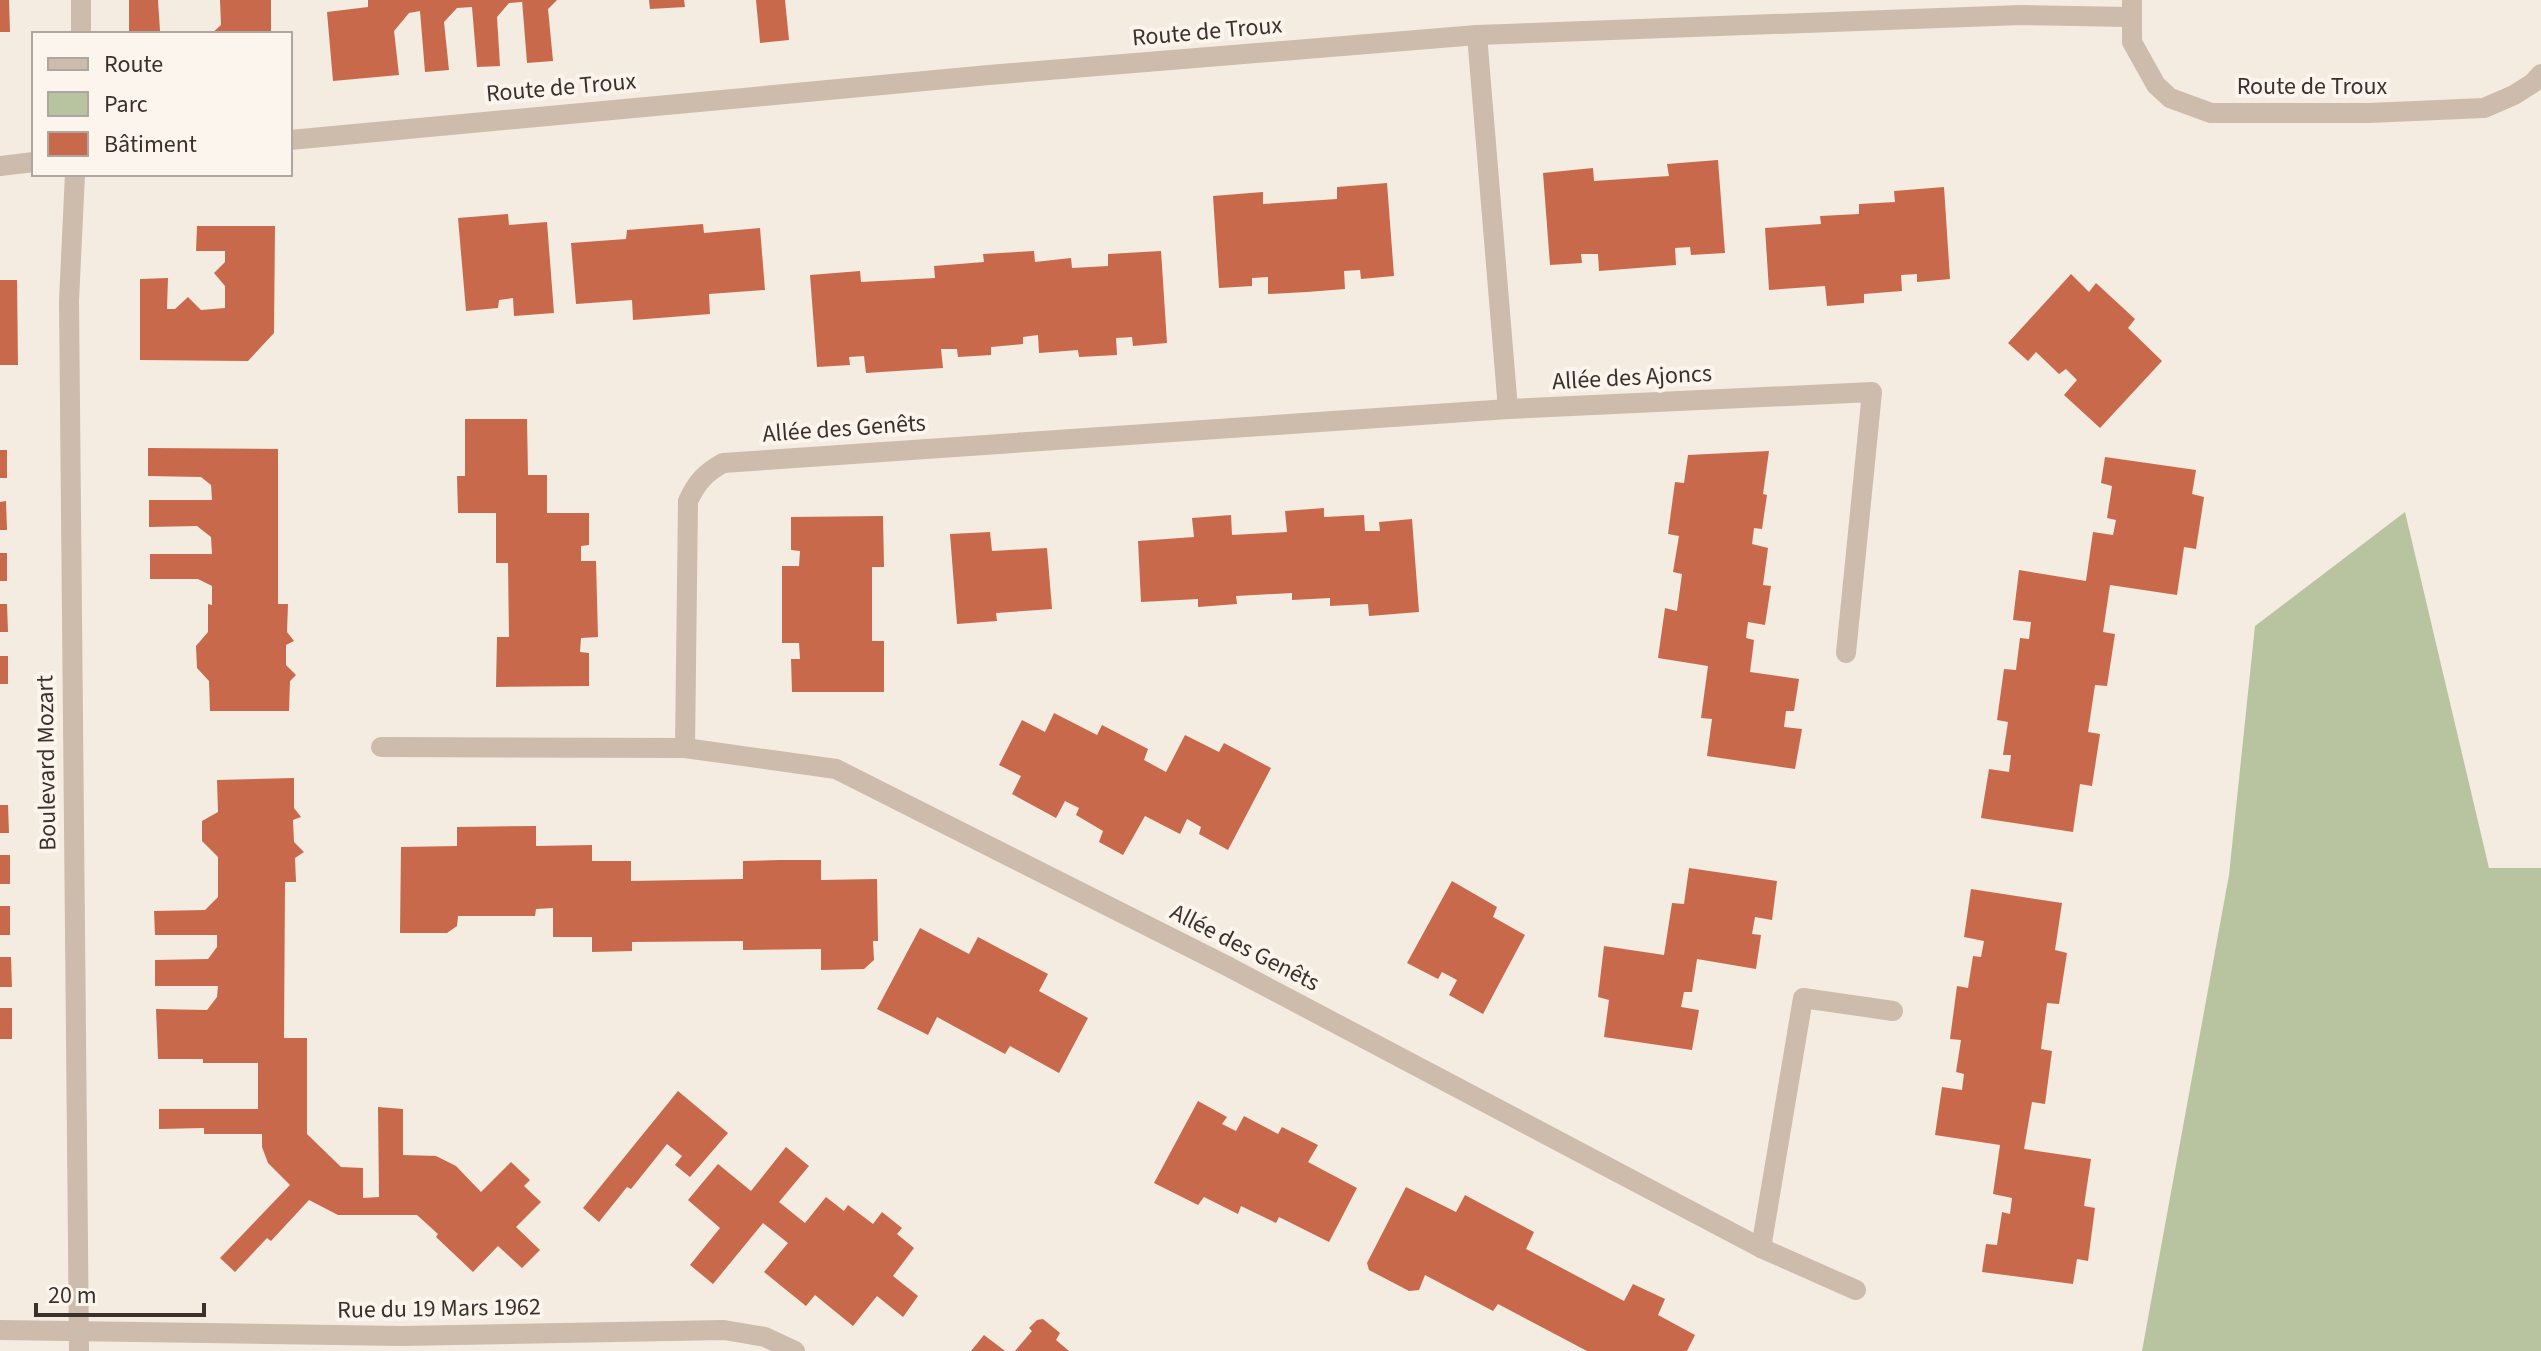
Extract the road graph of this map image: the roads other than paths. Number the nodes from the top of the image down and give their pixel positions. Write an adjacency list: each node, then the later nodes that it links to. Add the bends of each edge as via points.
1 (81, 0): 3 (street)
2 (2131, 8): 4 (street, Route de Troux); 5 (street, Route de Troux, via 2132,42 2156,85 2170,98 2211,113 2484,108 2514,95)
3 (81, 32)
4 (1477, 35): 6 (street, Route de Troux); 10 (street)
5 (2541, 74)
6 (292, 140)
7 (32, 162): 8 (street)
8 (0, 166)
9 (75, 176): 18 (street, Boulevard Mozart, via 69,301)
10 (1508, 409): 11 (street, Allée des Ajoncs, via 1872,392); 13 (street, Allée des Genêts, via 723,463 706,473 688,501)
11 (1846, 653)
12 (381, 747): 13 (street, Allée des Genêts)
13 (685, 748): 15 (street, Allée des Genêts, via 836,769 1227,966)
14 (1893, 1011): 15 (street, via 1803,998)
15 (1761, 1248): 16 (street, Allée des Genêts)
16 (1856, 1290)
17 (0, 1330): 18 (street, Rue du 19 Mars 1962)
18 (80, 1342): 19 (street, Rue du 19 Mars 1962, via 724,1330 765,1337)
19 (795, 1351)

